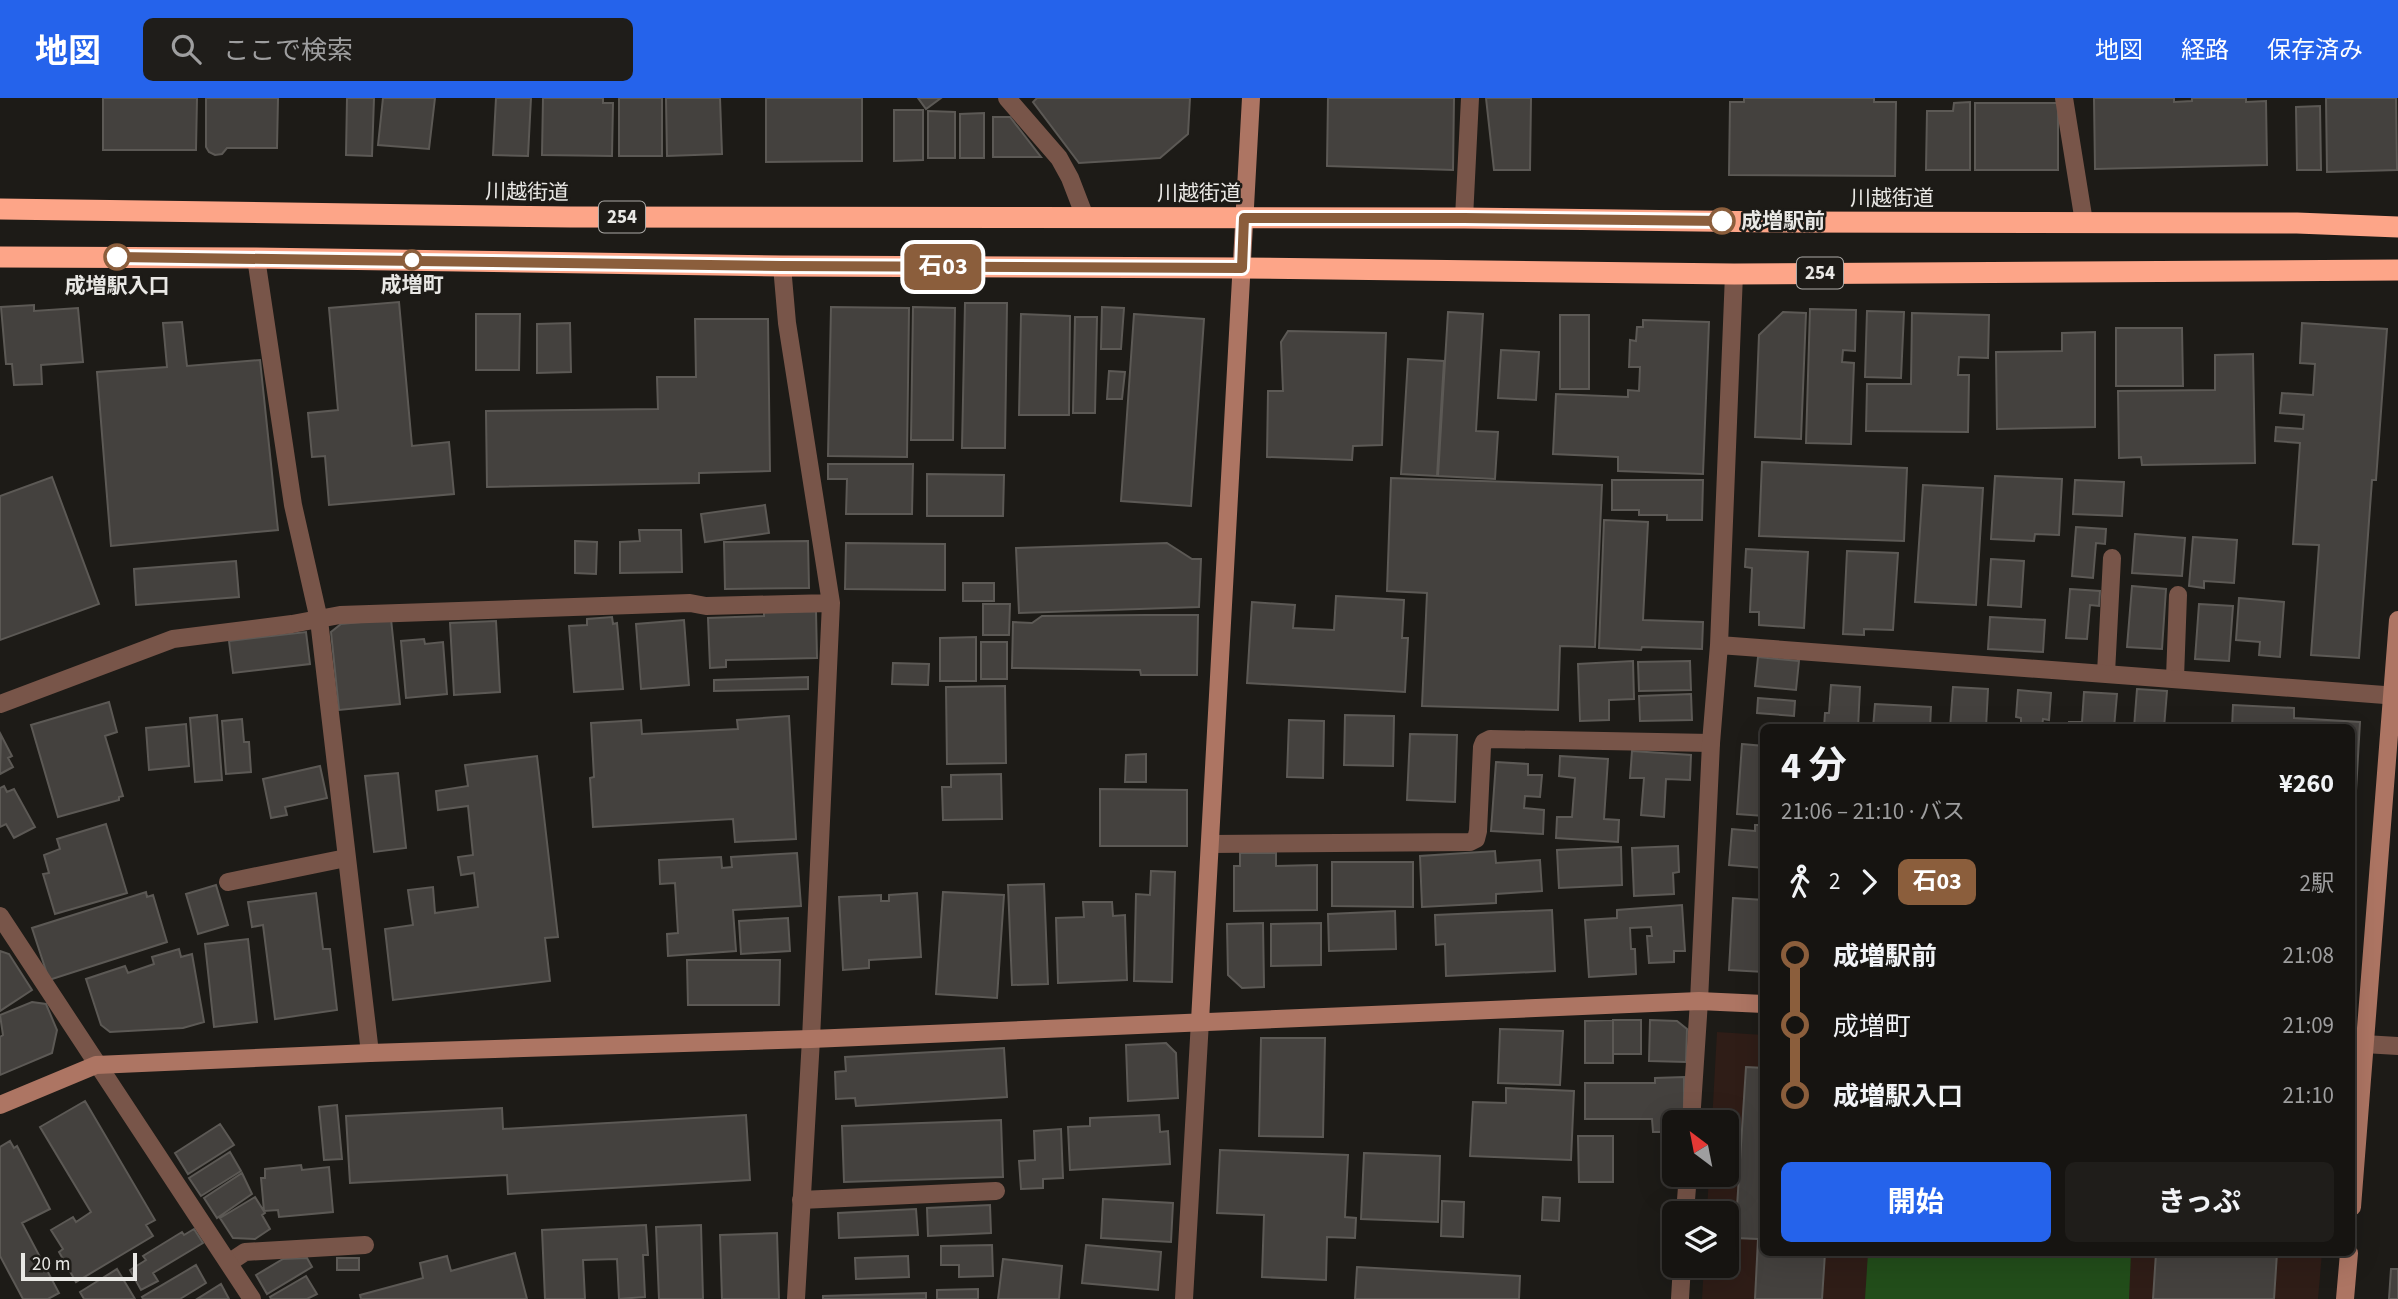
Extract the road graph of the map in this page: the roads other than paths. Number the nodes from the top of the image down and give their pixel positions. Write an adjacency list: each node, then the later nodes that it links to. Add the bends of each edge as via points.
1 (1007, 98): 6 (street, via 1059,158)
2 (1251, 98): 7 (street)
3 (1470, 98): 8 (street)
4 (2064, 98): 9 (street)
5 (0, 209): 6 (highway, 川越街道 / 254, via 570,217)
6 (1084, 217): 7 (highway, 川越街道 / 254)
7 (1244, 218): 8 (highway, 川越街道 / 254); 14 (street)
8 (1464, 218): 9 (highway, 川越街道 / 254)
9 (2084, 222): 10 (highway, 川越街道 / 254)
10 (2398, 227)
11 (0, 257): 12 (highway, 254)
12 (256, 258): 13 (highway, 254); 20 (street, via 293,505)
13 (782, 266): 14 (highway, 254); 19 (street)
14 (1242, 268): 16 (highway, 254); 28 (street)
15 (2398, 270): 16 (highway, 254)
16 (1734, 274): 22 (street)
17 (2112, 558): 23 (street)
18 (2178, 595): 24 (street)
19 (831, 603): 20 (street, via 340,615); 36 (street)
20 (319, 620): 26 (street, via 173,639); 29 (street)
21 (2398, 620): 25 (street)
22 (1719, 645): 23 (street); 27 (street)
23 (2106, 673): 24 (street)
24 (2175, 678): 25 (street)
25 (2394, 695): 37 (street)
26 (0, 704)
27 (1711, 743): 28 (street, via 1490,739 1482,747 1478,831 1476,839 1469,842); 33 (street)
28 (1210, 844): 35 (street)
29 (345, 858): 30 (street); 39 (street)
30 (228, 882)
31 (0, 916): 32 (street)
32 (6, 938): 40 (street)
33 (1699, 1000): 34 (street); 35 (street); 42 (street)
34 (1760, 1004)
35 (1200, 1021): 36 (street); 52 (street)
36 (811, 1039): 39 (street); 45 (street)
37 (2358, 1044): 38 (street); 43 (street)
38 (2398, 1046)
39 (370, 1053): 40 (street)
40 (96, 1065): 41 (street); 48 (street)
41 (0, 1105)
42 (1692, 1110)
43 (2355, 1126)
44 (996, 1191): 45 (street)
45 (801, 1200): 51 (street)
46 (365, 1245): 48 (street, via 245,1252)
47 (2349, 1256): 54 (street)
48 (230, 1262): 50 (street)
49 (1681, 1278): 53 (street)
50 (252, 1299)
51 (796, 1299)
52 (1184, 1299)
53 (1679, 1299)
54 (2345, 1299)

